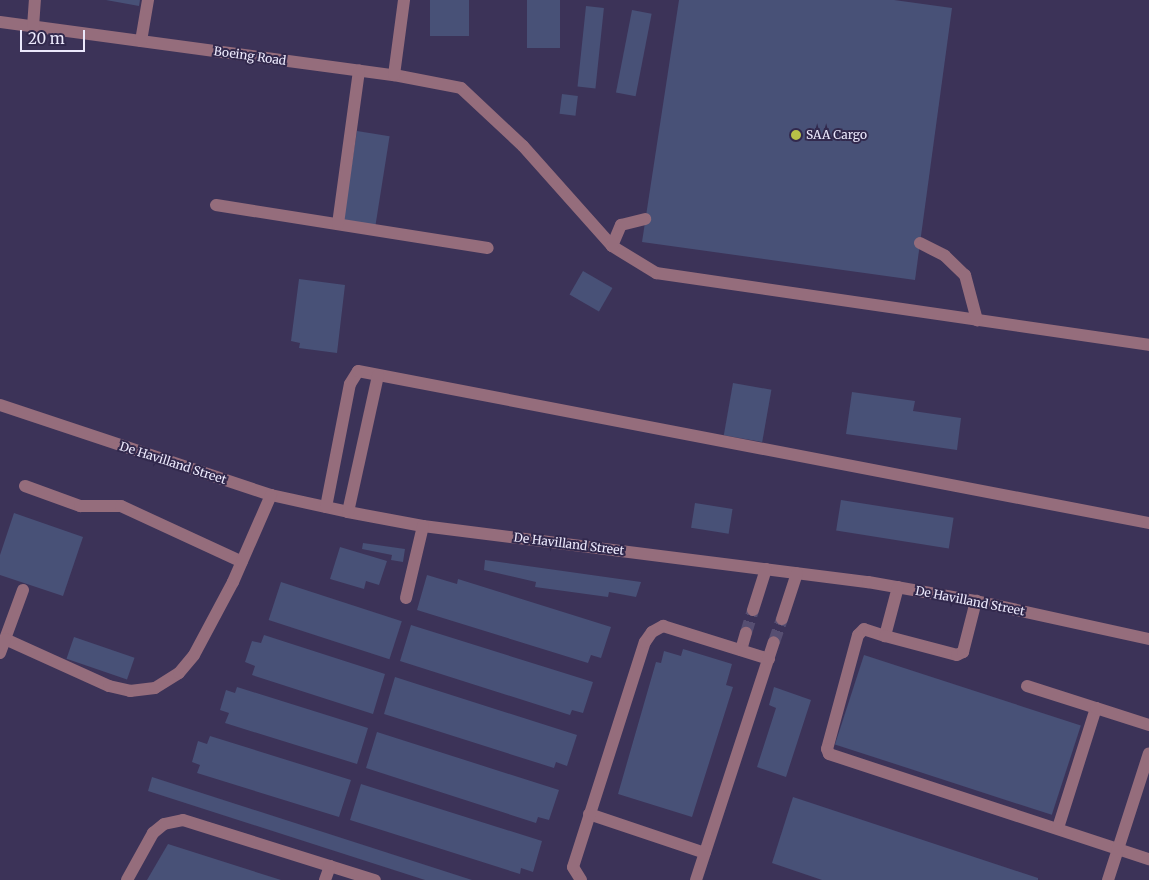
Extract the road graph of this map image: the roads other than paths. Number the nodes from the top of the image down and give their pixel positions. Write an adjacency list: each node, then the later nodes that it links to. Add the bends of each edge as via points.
1 (35, 0): 5 (lane)
2 (148, 0): 6 (lane)
3 (404, 0): 8 (lane)
4 (0, 22): 5 (lane, Boeing Road)
5 (33, 27): 6 (lane, Boeing Road)
6 (141, 41): 7 (lane, Boeing Road)
7 (359, 70): 8 (lane, Boeing Road); 11 (lane)
8 (394, 75): 13 (lane, Boeing Road, via 461,88 490,112)
9 (216, 205): 11 (lane)
10 (645, 219): 13 (lane, via 621,224)
11 (338, 224): 14 (lane)
12 (920, 243): 15 (lane, via 945,256 965,275)
13 (612, 246): 15 (lane, Boeing Road, via 656,273)
14 (488, 248)
15 (976, 320): 16 (lane, Boeing Road)
16 (1149, 345)
17 (378, 375): 21 (lane, via 358,371 351,379); 22 (lane); 23 (lane)
18 (0, 405): 20 (lane, De Havilland Street)
19 (25, 486): 25 (lane, via 80,506 121,506)
20 (271, 495): 21 (lane, De Havilland Street); 25 (lane)
21 (326, 508): 22 (lane, De Havilland Street)
22 (348, 512): 24 (lane, De Havilland Street)
23 (1149, 523)
24 (423, 526): 26 (lane, De Havilland Street); 30 (lane)
25 (242, 562): 36 (lane, via 194,655 178,673 155,688 130,690 109,686)
26 (766, 568): 27 (lane, De Havilland Street); 32 (lane)
27 (797, 573): 28 (lane, De Havilland Street); 33 (lane)
28 (898, 587): 31 (lane, De Havilland Street); 35 (lane)
29 (23, 590): 36 (lane)
30 (406, 598)
31 (976, 601): 35 (lane, via 963,652 957,655); 37 (lane, De Havilland Street)
32 (753, 610)
33 (782, 619)
34 (746, 633): 39 (lane)
35 (885, 636): 47 (lane, via 860,631 827,749 829,754)
36 (5, 639): 40 (lane)
37 (1149, 639)
38 (774, 642): 41 (lane)
39 (741, 650): 41 (lane); 46 (lane, via 663,626 652,632 645,642)
40 (0, 653)
41 (768, 659): 49 (lane)
42 (1027, 686): 43 (lane)
43 (1096, 708): 44 (lane); 47 (lane)
44 (1149, 725)
45 (1149, 753): 48 (lane)
46 (589, 814): 49 (lane); 55 (lane, via 573,868)
47 (1058, 828): 48 (lane)
48 (1119, 846): 50 (lane); 57 (lane)
49 (705, 853): 56 (lane)
50 (1149, 859)
51 (330, 866): 52 (lane, via 183,820 164,824 153,833); 53 (lane); 54 (lane)
52 (127, 880)
53 (325, 880)
54 (375, 880)
55 (581, 880)
56 (696, 880)
57 (1108, 880)

